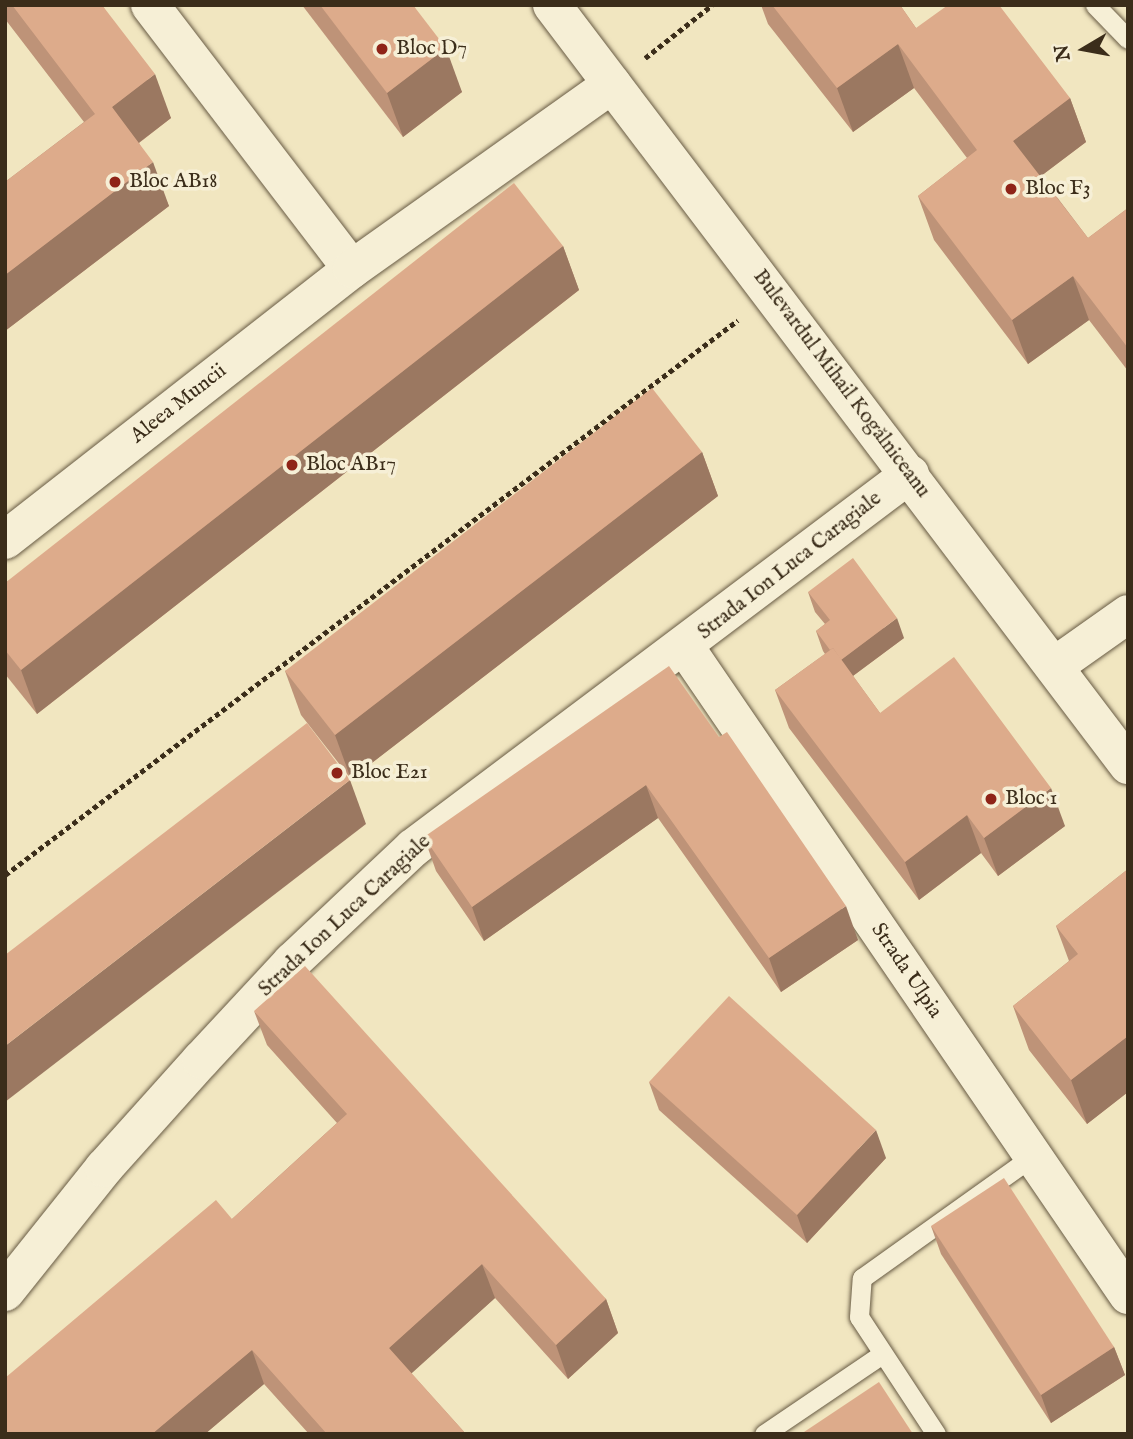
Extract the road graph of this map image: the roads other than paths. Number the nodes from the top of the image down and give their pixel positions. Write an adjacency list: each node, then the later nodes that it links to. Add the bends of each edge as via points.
1 (150, 5): 6 (street)
2 (552, 5): 5 (street, Bulevardul Mihail Kogălniceanu)
3 (1095, 5): 4 (lane)
4 (1128, 39)
5 (612, 84): 6 (street, Aleea Muncii); 7 (street, Bulevardul Mihail Kogălniceanu)
6 (352, 269): 8 (street, Aleea Muncii)
7 (909, 474): 10 (street, Strada Ion Luca Caragiale); 11 (street, Bulevardul Mihail Kogălniceanu)
8 (5, 540)
9 (1128, 614): 11 (street)
10 (685, 647): 13 (street, Strada Ulpia); 14 (street, Strada Ion Luca Caragiale, via 414,848 292,962 104,1168)
11 (1056, 665): 12 (street, Bulevardul Mihail Kogălniceanu)
12 (1128, 765)
13 (1033, 1156): 15 (street, Strada Ulpia); 16 (lane, via 862,1278 859,1317)
14 (5, 1292)
15 (1128, 1295)
16 (882, 1354): 17 (lane); 18 (lane)
17 (764, 1434)
18 (936, 1434)

